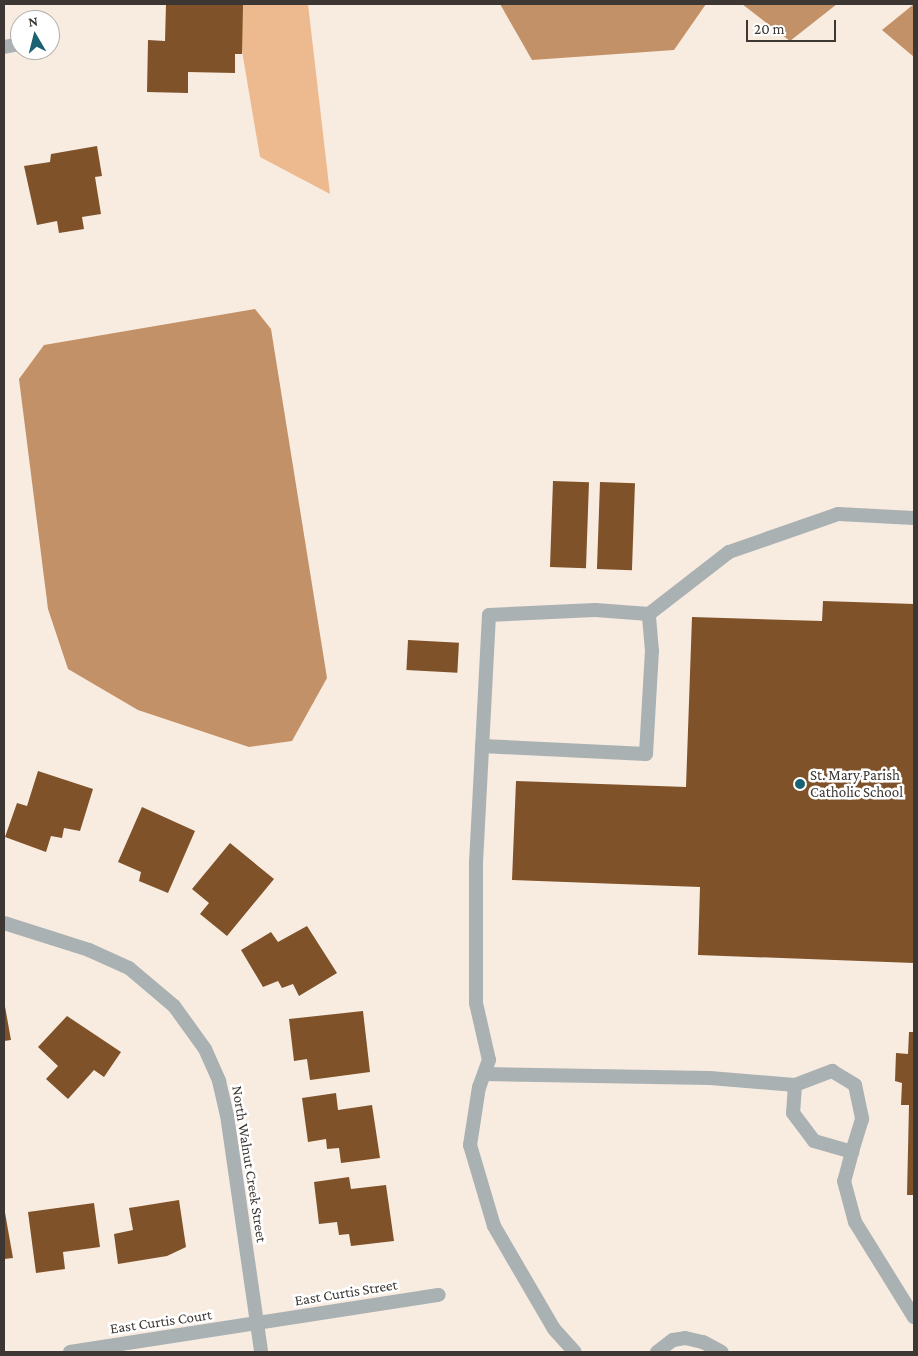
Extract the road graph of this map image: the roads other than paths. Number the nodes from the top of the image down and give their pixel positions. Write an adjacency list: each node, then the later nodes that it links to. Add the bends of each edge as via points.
1 (914, 518): 2 (street, via 838,514 729,552)
2 (649, 614): 3 (street, via 595,610 488,615); 3 (street, via 652,651 646,754)
3 (482, 746): 5 (street, via 476,862 476,1003 490,1060)
4 (4, 923): 10 (street, North Walnut Creek Street, via 90,950 129,968 174,1006 205,1049 219,1081 227,1115)
5 (484, 1074): 6 (street, via 710,1078); 13 (street, via 470,1145 494,1226 554,1328)
6 (795, 1084): 7 (street, via 793,1113 814,1141); 7 (street, via 832,1071 855,1085 862,1119)
7 (852, 1152): 9 (street, via 844,1181 855,1222)
8 (439, 1295): 10 (street, East Curtis Street)
9 (914, 1317)
10 (257, 1324): 11 (street, East Curtis Court); 12 (street, North Walnut Creek Street)
11 (70, 1352)
12 (261, 1352)
13 (574, 1352)
14 (657, 1352): 15 (street, via 673,1340 685,1338 703,1342)
15 (722, 1352)

